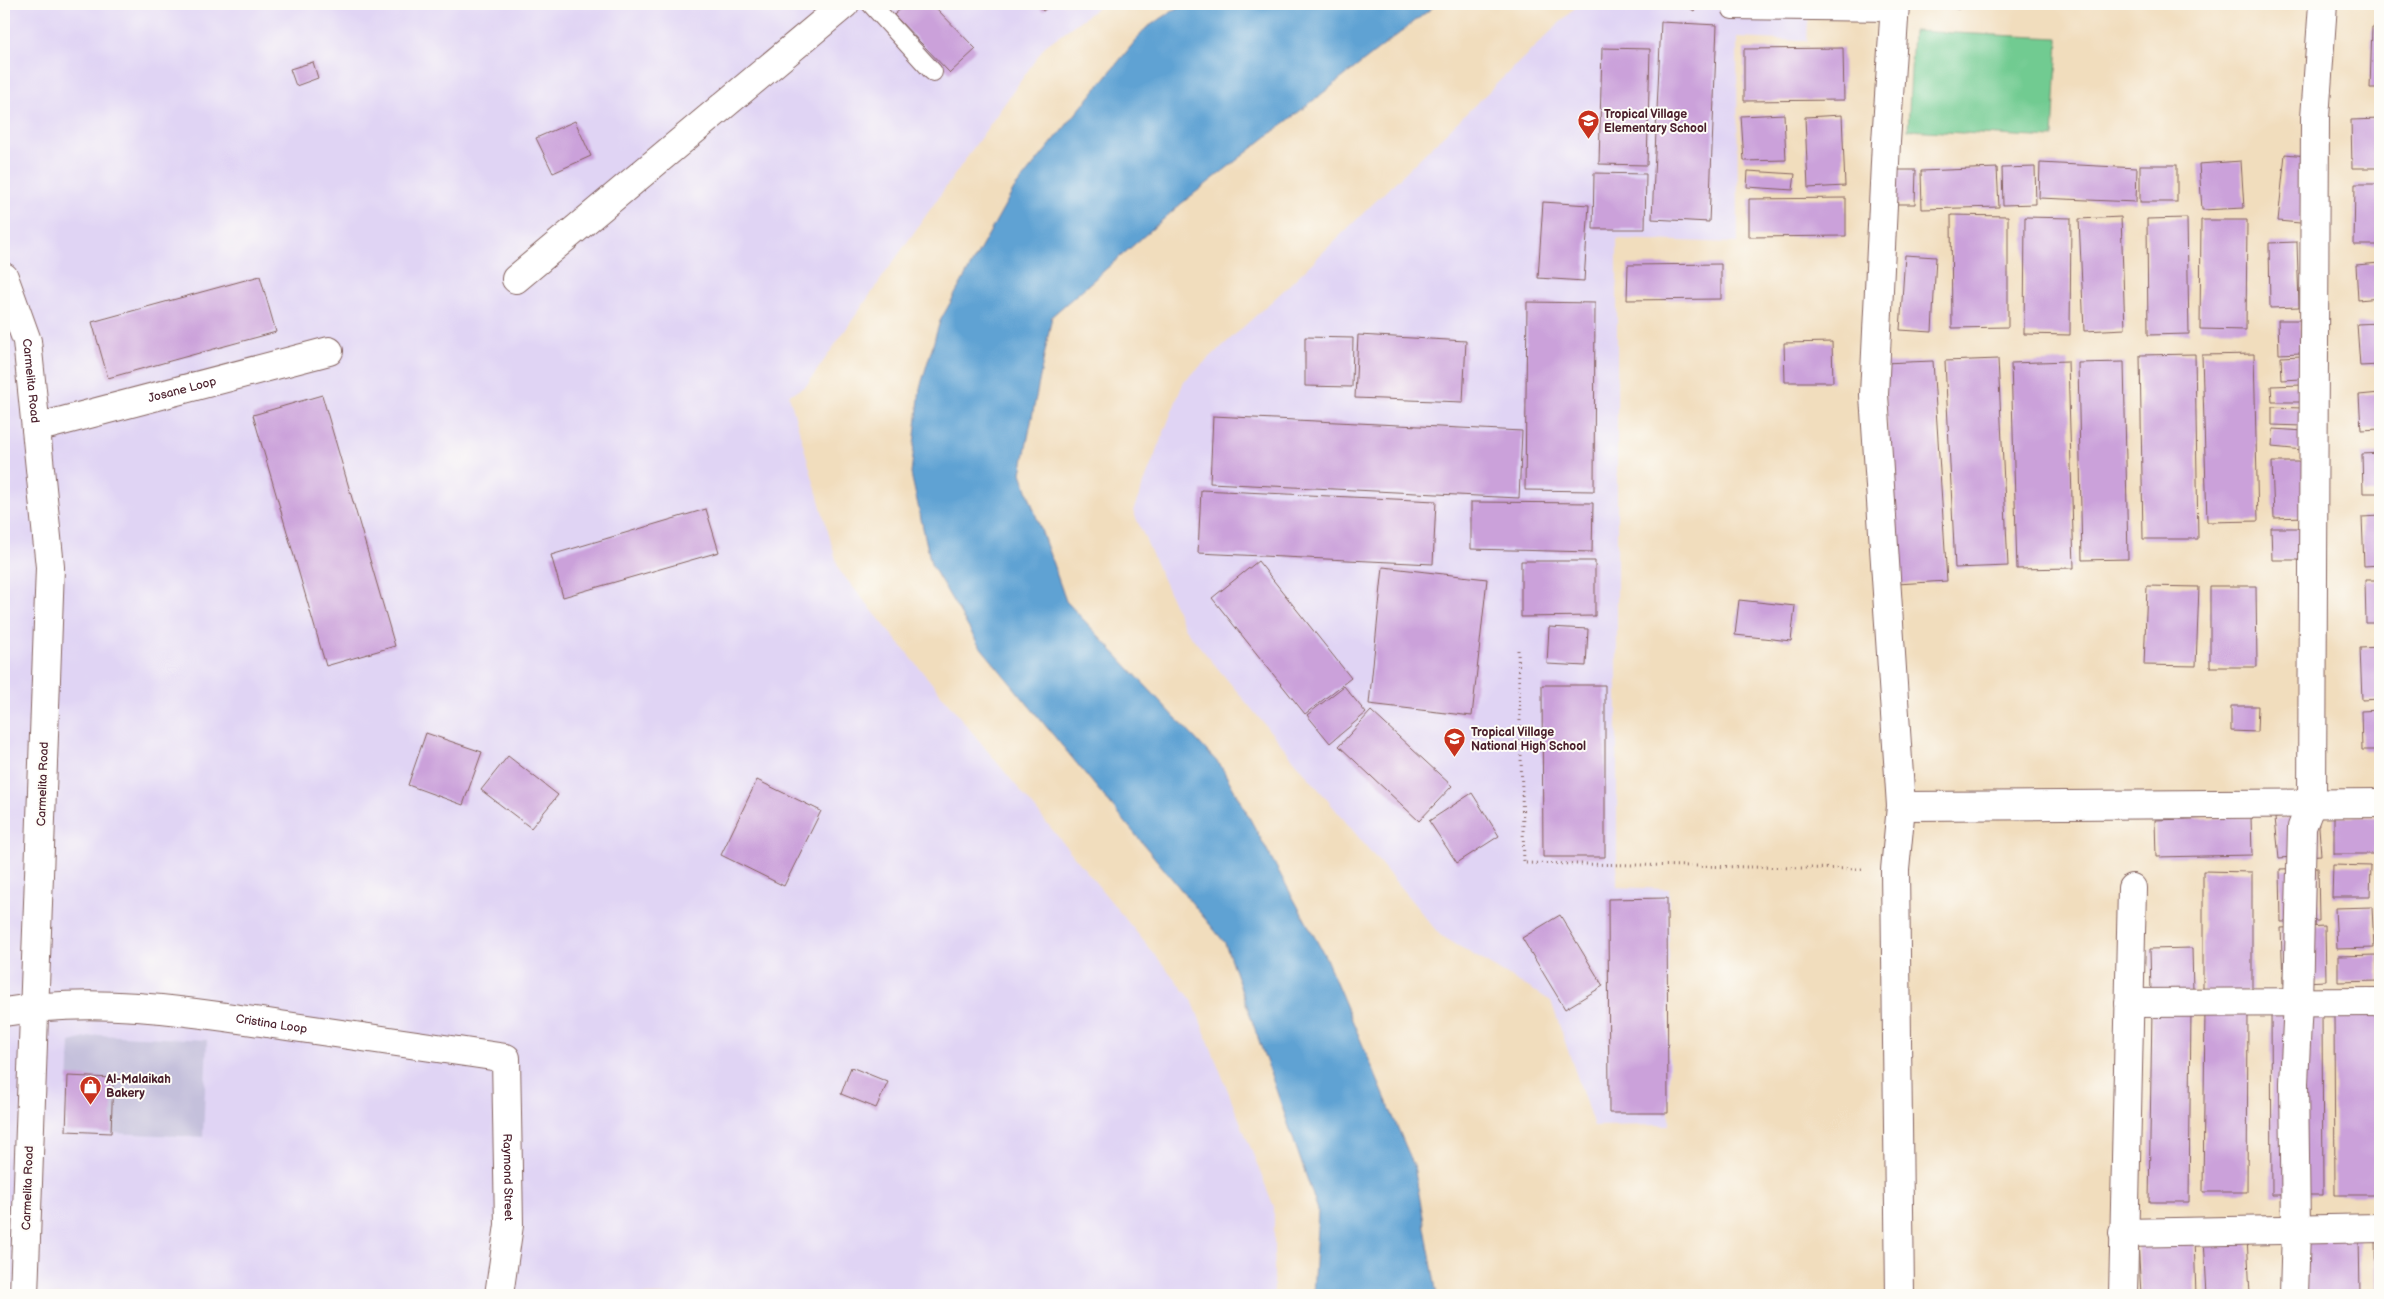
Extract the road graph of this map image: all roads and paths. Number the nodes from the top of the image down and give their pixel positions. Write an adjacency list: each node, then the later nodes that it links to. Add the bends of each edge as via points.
1 (845, 4): 8 (street)
2 (871, 4): 6 (lane)
3 (2324, 4): 12 (street, via 2315,118)
4 (1894, 8): 5 (lane); 14 (street, via 1874,395)
5 (1732, 10)
6 (933, 72)
7 (4, 277): 10 (street, Carmelita Road, via 27,341)
8 (516, 279)
9 (329, 352): 10 (street, Josane Loop)
10 (36, 428): 20 (street, Carmelita Road, via 50,567)
11 (1518, 650): 15 (path, via 1524,863)
12 (2312, 802): 13 (street); 14 (street); 17 (street, via 2302,827)
13 (2380, 803)
14 (1901, 806): 15 (street)
15 (1895, 870): 28 (street)
16 (2132, 888): 19 (street)
17 (2298, 1002): 18 (street); 19 (street); 24 (street, via 2294,1083)
18 (2380, 1002)
19 (2128, 1003): 25 (street)
20 (35, 1007): 21 (street, Cristina Loop); 22 (street, Cristina Loop, via 169,1008); 26 (street, Carmelita Road)
21 (4, 1012)
22 (506, 1058): 27 (street, Raymond Street, via 509,1225)
23 (2380, 1228): 24 (street)
24 (2296, 1230): 25 (street); 30 (street)
25 (2123, 1233): 29 (street)
26 (24, 1295)
27 (499, 1295)
28 (1900, 1295)
29 (2123, 1295)
30 (2294, 1295)

